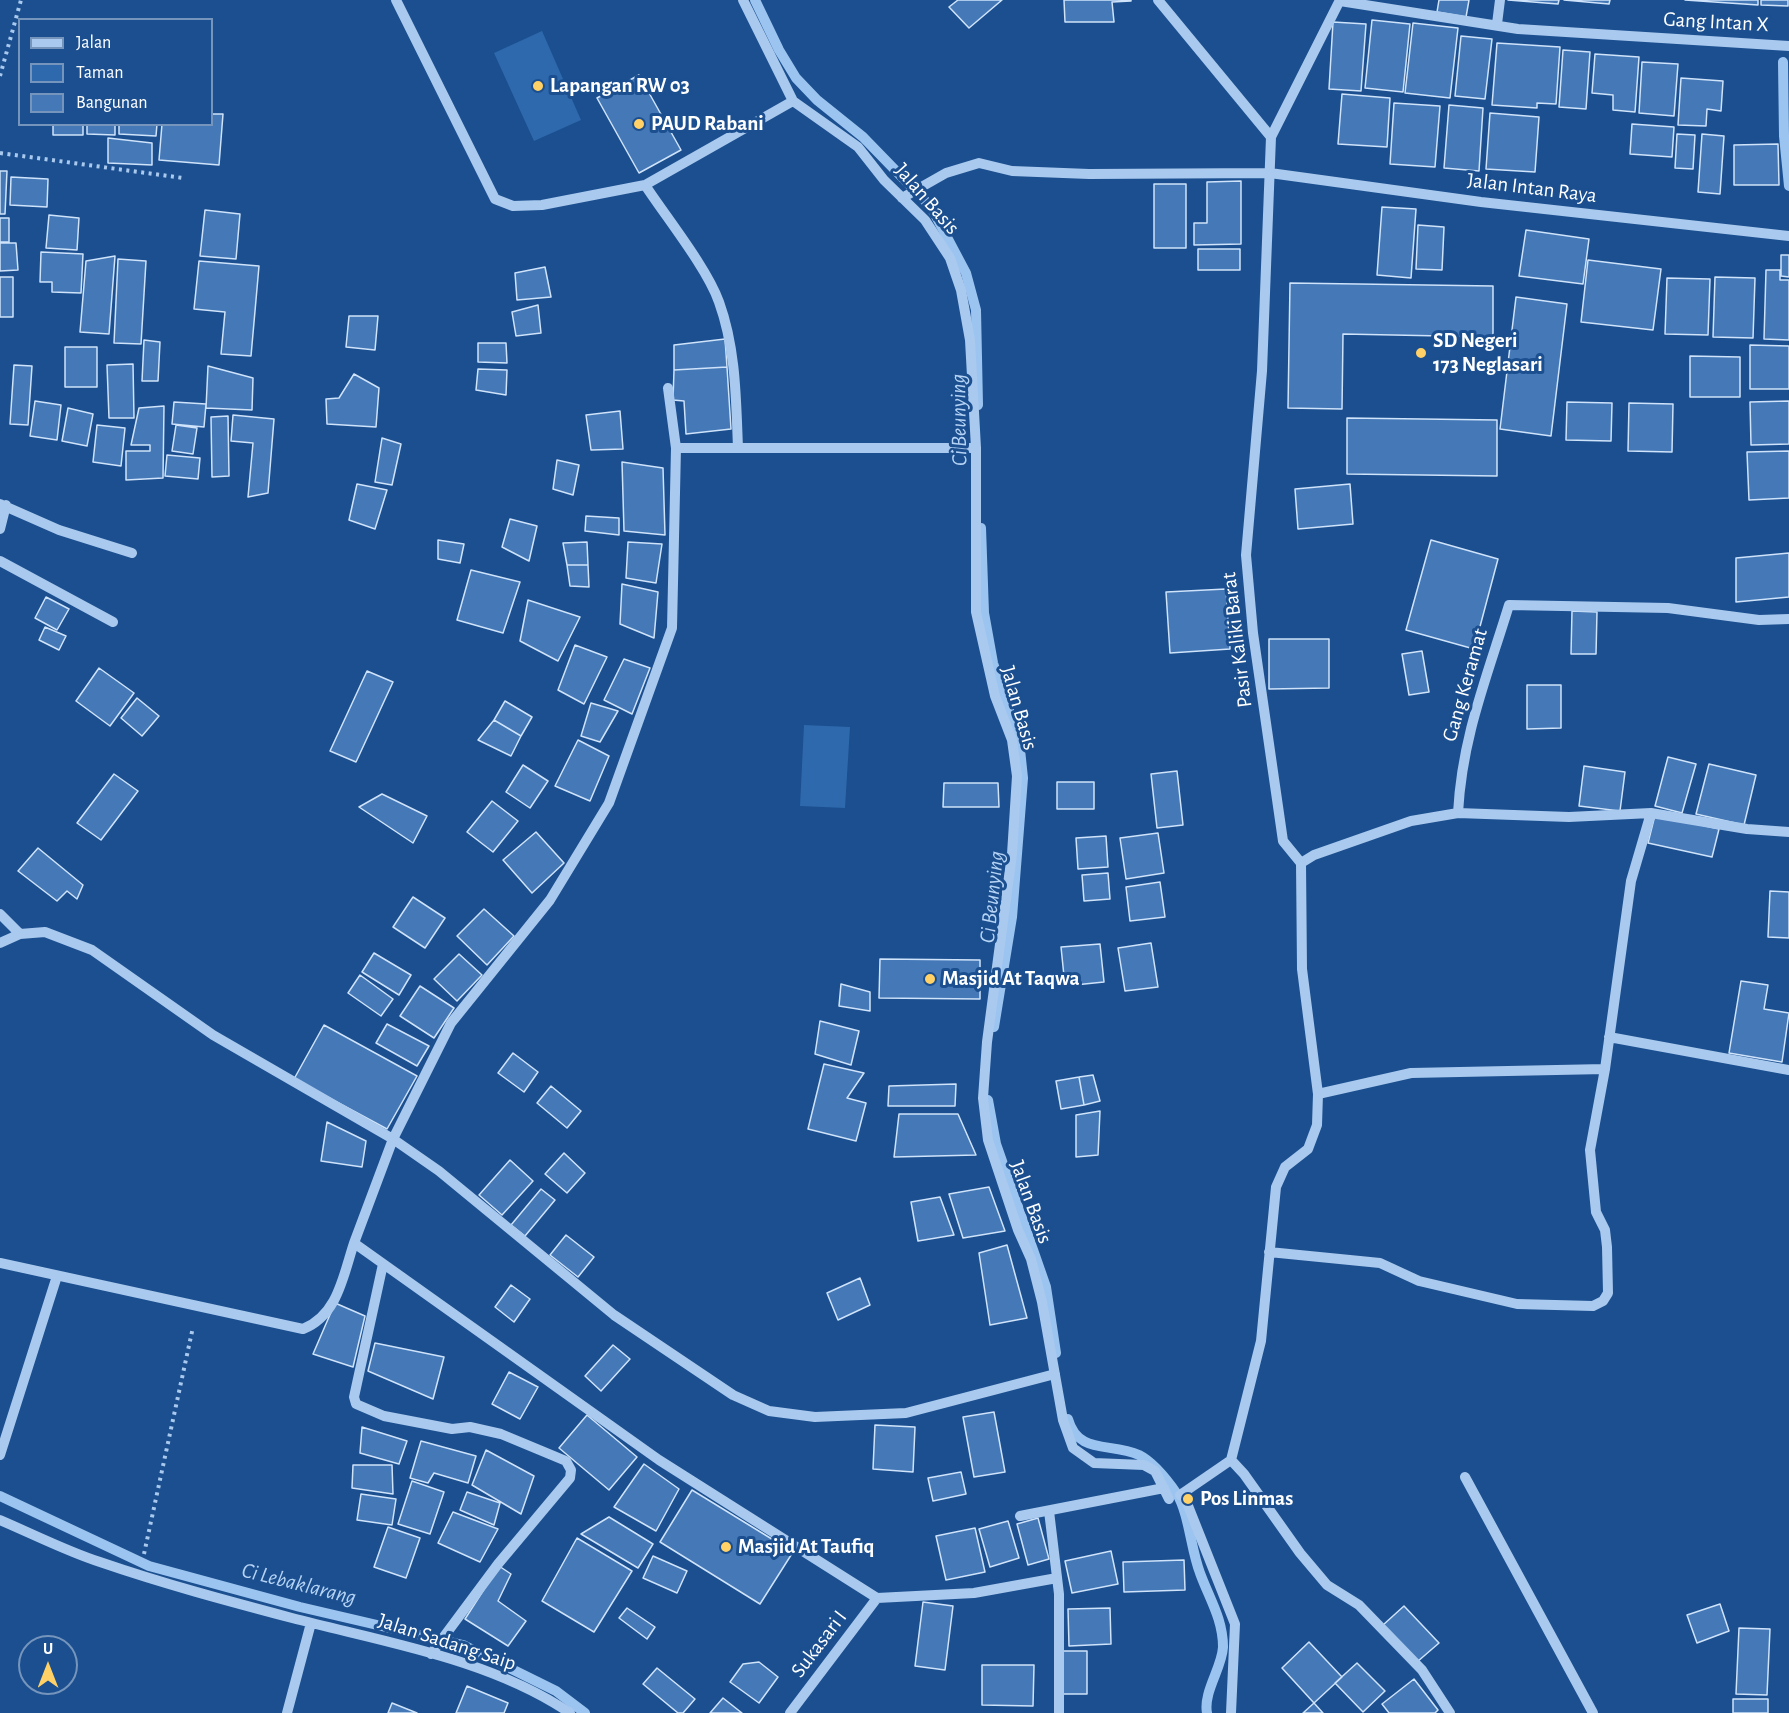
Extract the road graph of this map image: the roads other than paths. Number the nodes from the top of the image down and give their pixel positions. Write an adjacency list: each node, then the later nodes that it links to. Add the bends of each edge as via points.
1 (396, 0): 11 (street, via 495,200 513,206 542,205)
2 (743, 0): 8 (street, Jalan Basis)
3 (1158, 0): 9 (street)
4 (1500, 0): 6 (street)
5 (1340, 1): 6 (street, Gang Intan X); 9 (street)
6 (1497, 24): 7 (street, Gang Intan X, via 1518,29)
7 (1789, 46)
8 (793, 101): 11 (street); 12 (street, Jalan Basis, via 858,147)
9 (1271, 137): 10 (street, Pasir Kaliki Barat)
10 (1270, 173): 12 (street, Jalan Intan Raya, via 1089,174 1012,171 979,163 946,173); 13 (street, Jalan Intan Raya, via 1481,202); 27 (street, Pasir Kaliki Barat, via 1262,371 1246,555 1253,633 1283,841)
11 (645, 185): 16 (street, via 718,300 735,373)
12 (902, 198): 17 (street, Jalan Basis, via 925,220 950,258 961,290 970,340)
13 (1789, 236)
14 (668, 387): 15 (street)
15 (676, 448): 16 (street); 35 (street, via 672,628 609,803 550,900 451,1023)
16 (738, 448): 17 (street)
17 (976, 448): 41 (street, Jalan Basis, via 976,612 995,696 1012,740 1017,776 1012,854 983,1098 988,1140 1031,1259)
18 (3, 505): 19 (street); 20 (street, via 59,530)
19 (0, 529)
20 (132, 554)
21 (0, 561): 23 (street)
22 (1789, 619): 24 (street, Gang Keramat, via 1759,620 1668,608 1509,605 1472,717 1459,784)
23 (113, 622)
24 (1458, 813): 25 (street, via 1569,817); 27 (street, via 1411,821)
25 (1651, 813): 26 (street); 31 (street, via 1631,881)
26 (1789, 832)
27 (1301, 863): 34 (street, via 1302,969)
28 (0, 914): 29 (street)
29 (20, 933): 30 (street); 35 (street, via 45,932 92,950 213,1035)
30 (0, 943)
31 (1609, 1037): 32 (street); 33 (street)
32 (1605, 1069): 34 (street, via 1411,1073); 37 (street, via 1590,1150 1596,1212 1605,1230 1608,1293 1593,1306 1517,1304 1419,1281 1380,1263)
33 (1789, 1070)
34 (1318, 1094): 37 (street, via 1317,1125 1308,1149 1285,1167 1276,1187)
35 (393, 1139): 36 (street); 41 (street, via 439,1171 614,1315 733,1395 769,1411 815,1417 906,1413)
36 (354, 1243): 39 (street); 40 (street, via 335,1303 318,1323 303,1329)
37 (1269, 1252): 43 (street, via 1261,1341)
38 (0, 1263): 40 (street)
39 (383, 1264): 51 (street, via 659,1460); 53 (street, via 354,1397 356,1404 384,1416 501,1434 566,1461 571,1470 570,1478 498,1564)
40 (57, 1276): 42 (street)
41 (1055, 1374): 45 (street, Jalan Basis, via 1063,1420 1073,1448 1094,1463 1144,1465 1155,1471)
42 (0, 1455)
43 (1231, 1460): 58 (street, via 1181,1494 1235,1624); 59 (street, via 1320,1577 1359,1605 1422,1670)
44 (1465, 1477): 60 (street)
45 (1164, 1488): 46 (street, Jalan Basis); 47 (street)
46 (1169, 1499)
47 (1049, 1511): 48 (street); 50 (street)
48 (1020, 1516)
49 (0, 1520): 52 (street, Jalan Sadang Saip, via 98,1562)
50 (1057, 1578): 51 (street, via 974,1593); 57 (street)
51 (878, 1598): 56 (street, Sukasari I)
52 (311, 1623): 53 (street, Jalan Sadang Saip); 54 (street)
53 (433, 1651): 55 (street, Jalan Sadang Saip, via 542,1694)
54 (287, 1713)
55 (570, 1713)
56 (790, 1713)
57 (1059, 1713)
58 (1231, 1713)
59 (1450, 1713)
60 (1593, 1713)

